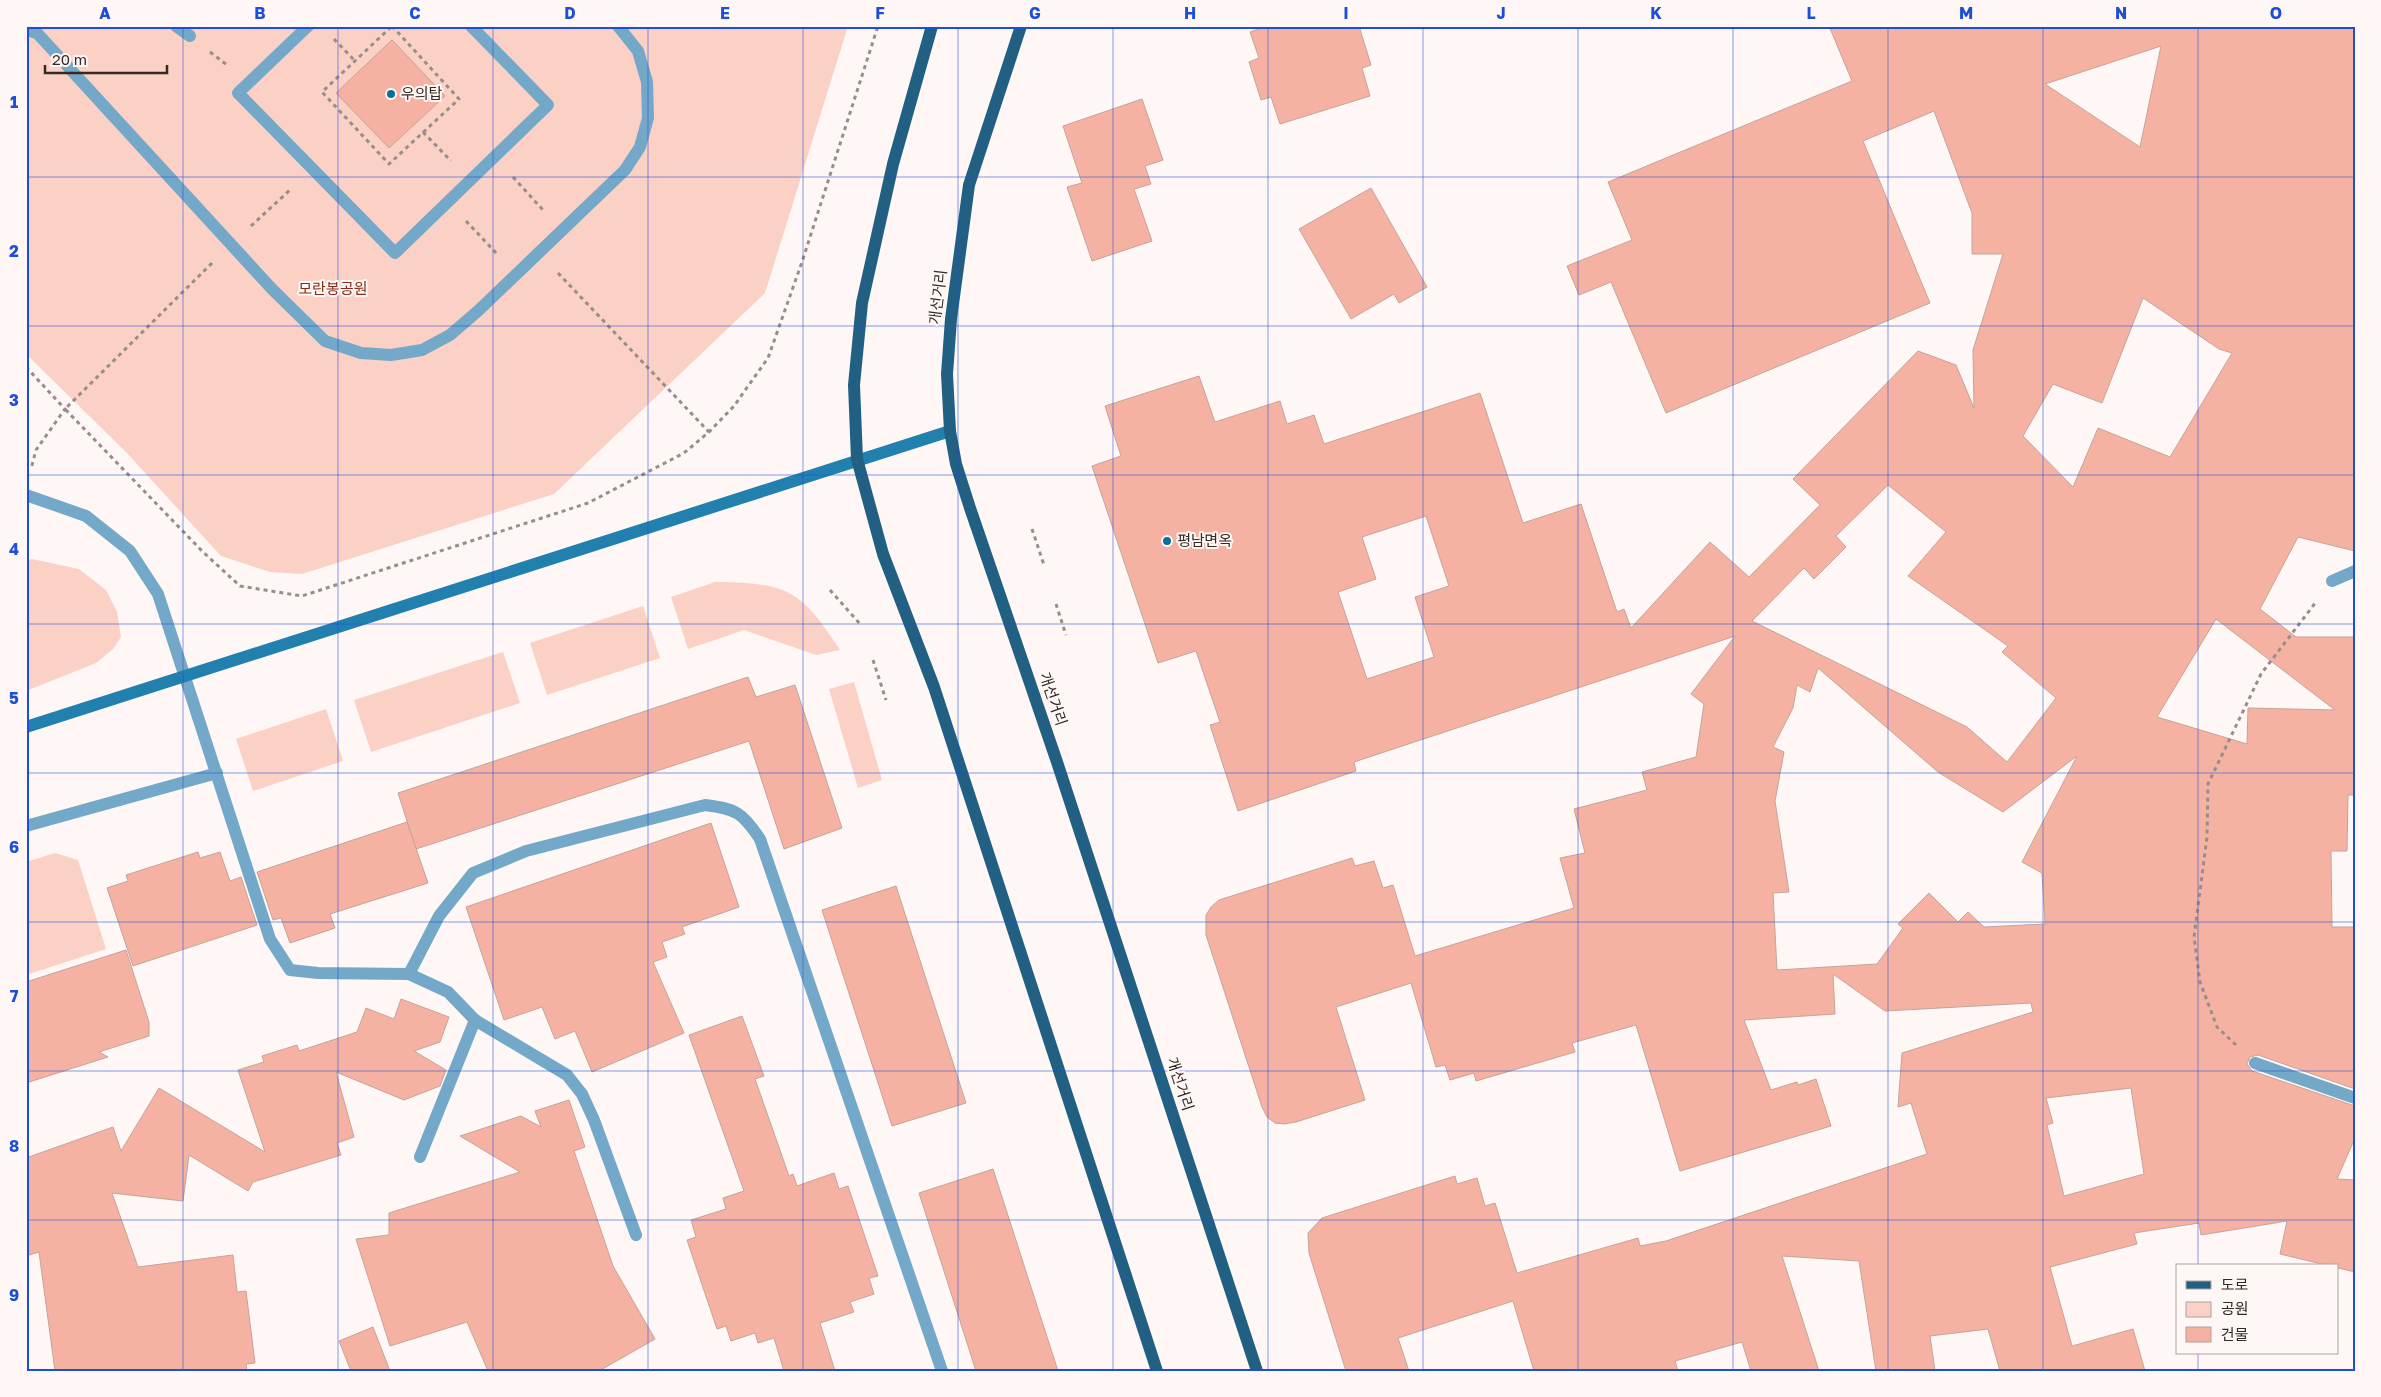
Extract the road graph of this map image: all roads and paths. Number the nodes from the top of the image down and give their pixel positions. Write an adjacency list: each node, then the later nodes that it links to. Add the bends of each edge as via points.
1 (176, 26): 10 (street)
2 (308, 26): 3 (street, via 238,93 395,253 548,105)
3 (471, 26)
4 (618, 26): 8 (street, via 638,51 647,82 648,118 640,147 625,170 450,335 422,350 392,355 361,353 325,341 272,289 45,41)
5 (878, 26): 25 (path, via 768,358 734,406)
6 (932, 26): 26 (main road, via 893,164 862,303 854,384)
7 (1021, 26): 24 (main road, 개선거리, via 969,186 951,320 947,374)
8 (26, 29)
9 (328, 33): 11 (path)
10 (190, 36)
11 (355, 61): 12 (path, via 322,92 389,164); 12 (path, via 392,26 460,99)
12 (423, 132): 13 (path)
13 (457, 167)
14 (510, 174): 16 (path)
15 (293, 187): 18 (path)
16 (544, 210)
17 (463, 218): 20 (path)
18 (244, 233)
19 (214, 262): 23 (path)
20 (504, 262)
21 (554, 268): 25 (path)
22 (26, 367): 23 (path)
23 (65, 409): 25 (path, via 240,586 302,596 588,503 684,452); 27 (path, via 36,450)
24 (950, 431): 26 (main road); 51 (main road, 개선거리, via 970,508)
25 (709, 432)
26 (857, 459): 38 (main road); 50 (main road, via 883,554 934,687)
27 (29, 478)
28 (26, 495): 38 (street, via 86,516 130,551 158,594)
29 (1032, 529): 30 (path)
30 (1044, 565)
31 (2355, 571): 32 (street)
32 (2332, 581): 45 (path, via 2260,674 2208,784 2207,837 2194,937 2200,982 2217,1027)
33 (830, 590): 35 (path)
34 (1056, 604): 36 (path)
35 (861, 625)
36 (1066, 635)
37 (873, 660): 39 (path)
38 (187, 677): 40 (main road); 41 (street)
39 (886, 700)
40 (26, 727)
41 (216, 773): 42 (street); 43 (street, via 270,939 290,970)
42 (26, 826)
43 (409, 974): 44 (street, via 448,992); 49 (street, via 438,916 473,873 526,851 705,805 732,808 760,839)
44 (475, 1020): 47 (street); 48 (street, via 567,1075 582,1094)
45 (2254, 1063): 46 (street)
46 (2355, 1098)
47 (420, 1157)
48 (636, 1235)
49 (942, 1371)
50 (1157, 1371)
51 (1257, 1371)

